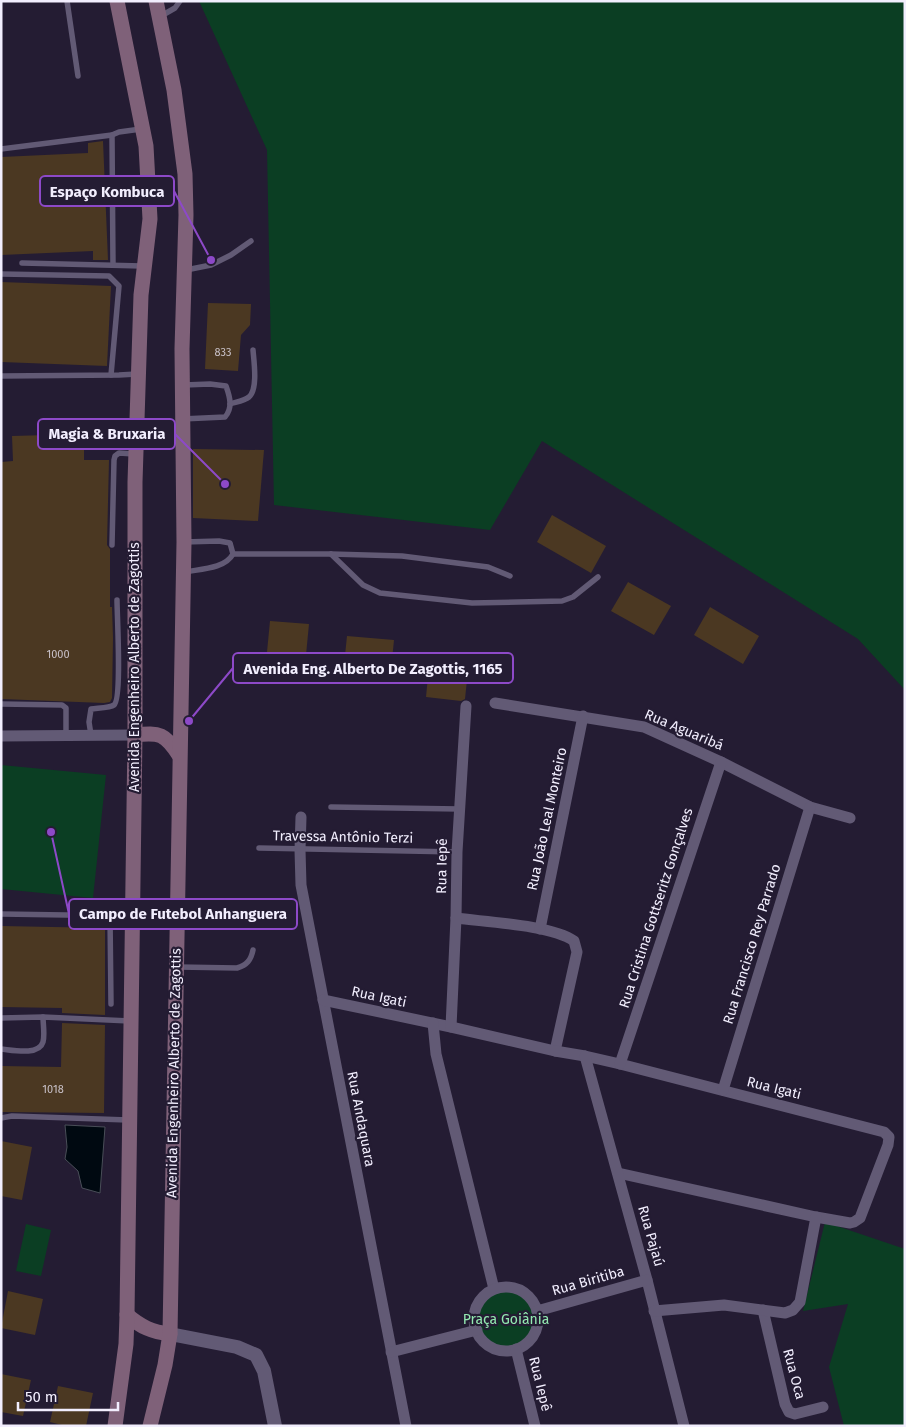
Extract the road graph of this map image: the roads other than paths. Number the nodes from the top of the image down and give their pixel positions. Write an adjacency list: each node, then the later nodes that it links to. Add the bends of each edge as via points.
1 (67, 1): 6 (lane)
2 (117, 1): 7 (main road, Avenida Engenheiro Alberto de Zagottis)
3 (156, 1): 5 (main road, Avenida Engenheiro Alberto de Zagottis)
4 (180, 1): 5 (lane, via 175,8)
5 (159, 17): 14 (main road, Avenida Engenheiro Alberto de Zagottis, via 174,90 185,174)
6 (78, 76)
7 (143, 128): 8 (lane); 13 (main road, Avenida Engenheiro Alberto de Zagottis, via 150,219)
8 (112, 135): 9 (lane); 12 (lane)
9 (1, 149)
10 (251, 240): 14 (lane, via 211,265)
11 (22, 263): 12 (lane)
12 (114, 265): 13 (lane)
13 (144, 266): 17 (main road, Avenida Engenheiro Alberto de Zagottis)
14 (184, 270): 20 (main road, Avenida Engenheiro Alberto de Zagottis)
15 (1, 274): 18 (lane, via 109,276 116,281 119,286)
16 (253, 350): 21 (lane, via 253,391)
17 (139, 374): 18 (lane); 23 (main road, Avenida Engenheiro Alberto de Zagottis)
18 (111, 375): 19 (lane)
19 (1, 376)
20 (182, 385): 21 (lane, via 226,386); 22 (main road, Avenida Engenheiro Alberto de Zagottis)
21 (230, 404): 22 (lane, via 225,417)
22 (182, 419): 24 (main road, Avenida Engenheiro Alberto de Zagottis)
23 (136, 454): 25 (lane, via 119,453 115,456); 37 (main road, Avenida Engenheiro Alberto de Zagottis)
24 (184, 542): 26 (lane, via 230,543); 28 (main road, Avenida Engenheiro Alberto de Zagottis)
25 (112, 545)
26 (233, 554): 27 (lane); 28 (lane, via 223,564)
27 (331, 554): 29 (lane, via 411,557 488,567); 30 (lane, via 363,585 380,593 472,603 562,601 573,597)
28 (183, 572): 40 (main road, Avenida Engenheiro Alberto de Zagottis)
29 (510, 576)
30 (598, 577)
31 (117, 600): 36 (lane, via 119,686 116,703 91,709)
32 (495, 703): 35 (street, Rua Aguaribá)
33 (1, 704): 39 (lane, via 62,705 66,708)
34 (466, 706): 44 (street, Rua Iepê)
35 (583, 716): 41 (street, Rua Aguaribá, via 644,727); 54 (street, Rua João Leal Monteiro)
36 (91, 735): 37 (street); 39 (street)
37 (134, 735): 40 (main road, via 154,734 168,738); 52 (main road, Avenida Engenheiro Alberto de Zagottis)
38 (1, 736): 39 (street)
39 (66, 736)
40 (179, 755): 56 (main road, Avenida Engenheiro Alberto de Zagottis)
41 (721, 762): 43 (street, Rua Aguaribá); 67 (street, Rua Cristina Gottseritz Gonçalves)
42 (331, 807): 44 (lane)
43 (810, 807): 46 (street, Rua Aguaribá); 68 (street, Rua Francisco Rey Parrado)
44 (459, 809): 49 (street, Rua Iepê)
45 (301, 817): 48 (street, Rua Andaquara)
46 (850, 818)
47 (259, 848): 48 (lane, Travessa Antônio Terzi)
48 (300, 850): 49 (lane, Travessa Antônio Terzi); 57 (street, Rua Andaquara, via 301,885)
49 (457, 852): 53 (street, Rua Iepê)
50 (1, 914): 51 (lane)
51 (110, 916): 52 (lane); 58 (lane)
52 (132, 916): 61 (main road, Avenida Engenheiro Alberto de Zagottis)
53 (456, 918): 54 (street); 63 (street, Rua Iepê)
54 (540, 929): 65 (street, via 566,935 574,940 577,952)
55 (253, 950): 56 (lane, via 250,960 237,968)
56 (176, 967): 80 (main road, Avenida Engenheiro Alberto de Zagottis)
57 (323, 1000): 62 (street, Rua Igati); 82 (street, Rua Andaquara)
58 (111, 1004)
59 (42, 1017): 60 (lane); 61 (lane); 64 (lane, via 44,1042 40,1048 33,1051)
60 (1, 1018)
61 (130, 1021): 70 (main road, Avenida Engenheiro Alberto de Zagottis)
62 (433, 1023): 63 (street, Rua Igati); 74 (street, via 436,1054)
63 (451, 1027): 65 (street, Rua Igati)
64 (1, 1049)
65 (555, 1052): 66 (street, Rua Igati)
66 (586, 1056): 67 (street, Rua Igati); 71 (street, Rua Pajaú)
67 (620, 1064): 68 (street, Rua Igati)
68 (723, 1090): 72 (street, Rua Igati, via 884,1132 889,1137 860,1218 850,1223)
69 (1, 1118): 70 (lane)
70 (128, 1120): 78 (main road, Avenida Engenheiro Alberto de Zagottis)
71 (618, 1174): 72 (street, Rua Igati); 73 (street, Rua Pajaú)
72 (816, 1217): 75 (street, via 800,1302 785,1313)
73 (647, 1280): 76 (street, Rua Pajaú); 77 (street, Rua Biritiba)
74 (494, 1289): 77 (street, via 506,1287 521,1291); 79 (street, via 478,1304 474,1321)
75 (763, 1310): 76 (street, via 724,1305); 83 (street, Rua Oca, via 789,1412 795,1414)
76 (654, 1311): 89 (street, Rua Pajaú)
77 (538, 1312): 81 (street, via 536,1330 531,1339)
78 (126, 1316): 80 (main road, via 148,1330); 84 (main road, Avenida Engenheiro Alberto de Zagottis, via 126,1344)
79 (477, 1330): 81 (street, via 489,1346 499,1350); 82 (street)
80 (170, 1334): 85 (main road, Avenida Engenheiro Alberto de Zagottis); 86 (street, via 237,1347 256,1356 264,1371)
81 (516, 1349): 88 (street, Rua Iepê)
82 (391, 1352): 87 (street, Rua Andaquara)
83 (823, 1407)
84 (115, 1426)
85 (150, 1426)
86 (275, 1426)
87 (406, 1426)
88 (534, 1426)
89 (684, 1426)

